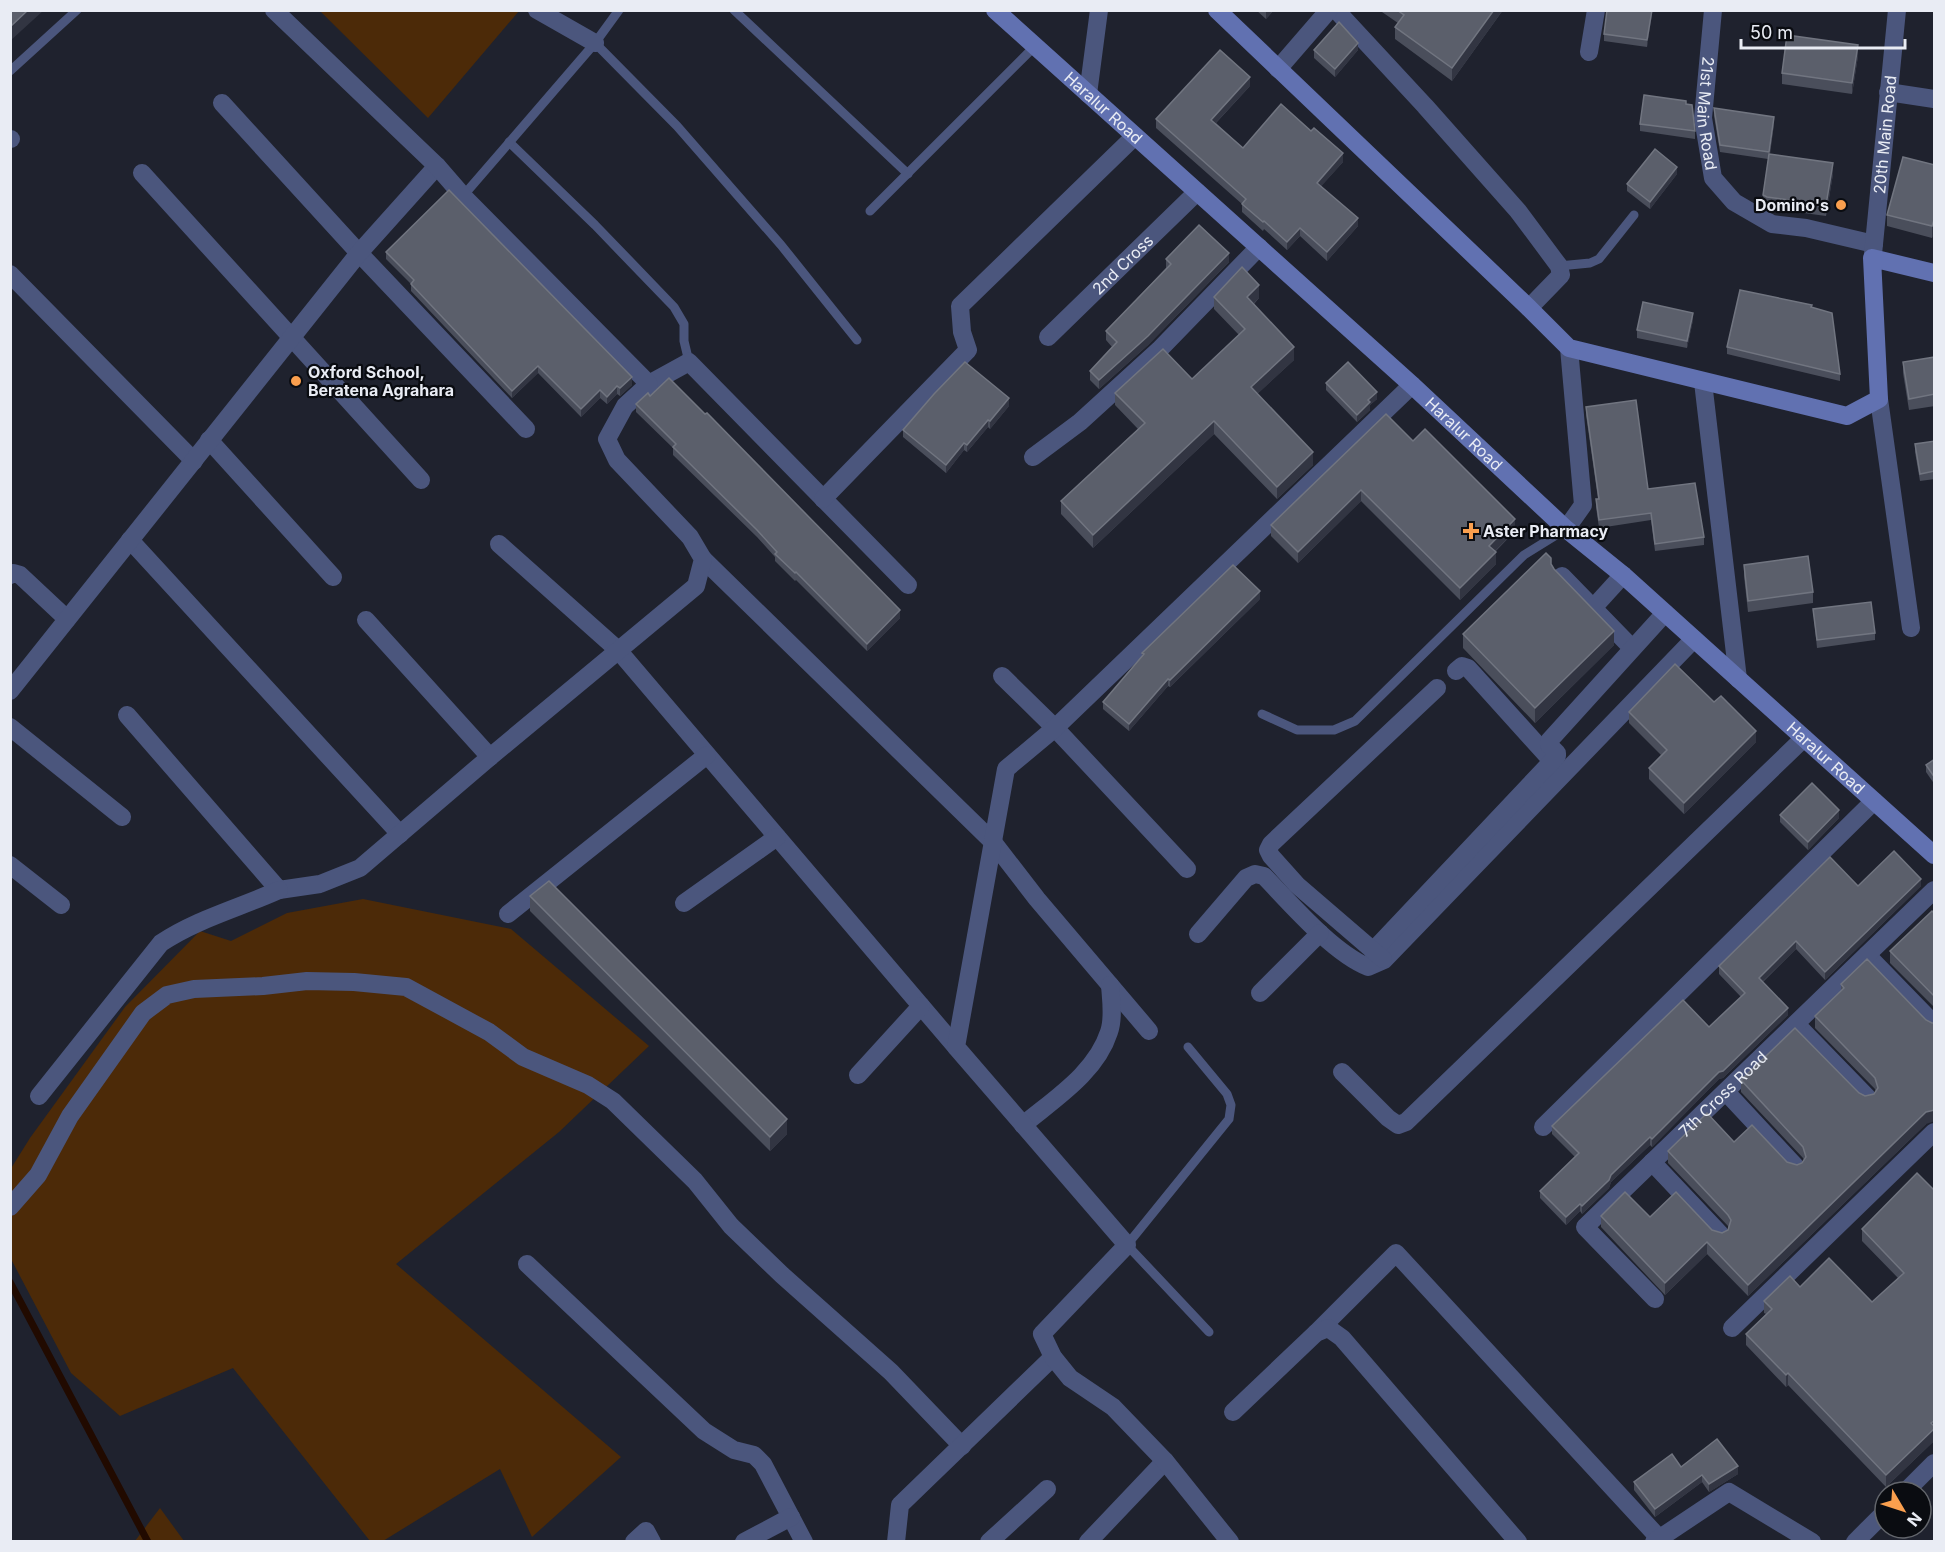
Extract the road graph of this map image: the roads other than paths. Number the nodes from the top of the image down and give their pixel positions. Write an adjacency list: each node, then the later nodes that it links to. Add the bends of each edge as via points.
1 (77, 10): 18 (lane)
2 (274, 10): 25 (street)
3 (537, 10): 14 (street)
4 (619, 10): 14 (lane)
5 (734, 10): 27 (lane)
6 (995, 10): 15 (street, Haralur Road)
7 (1099, 10): 20 (street)
8 (1217, 10): 17 (street)
9 (1329, 10): 17 (street)
10 (1336, 10): 35 (street, via 1518,211)
11 (1596, 10): 16 (street)
12 (1713, 10): 33 (street, 21st Main Road, via 1703,118 1713,178 1734,202 1772,224 1806,228)
13 (1897, 10): 19 (street, 20th Main Road)
14 (595, 43): 24 (lane); 41 (lane, via 676,126 781,245)
15 (1035, 46): 20 (street, Haralur Road); 27 (lane)
16 (1589, 52)
17 (1278, 69): 38 (street)
18 (10, 71)
19 (1888, 92): 21 (street); 33 (street, 20th Main Road)
20 (1088, 94): 23 (street, Haralur Road)
21 (1935, 99)
22 (222, 103): 34 (street)
23 (1135, 136): 28 (street, Haralur Road); 53 (street, via 960,306 968,350)
24 (509, 142): 29 (lane); 43 (lane, via 674,307 684,324)
25 (437, 166): 29 (street); 34 (street)
26 (142, 173): 39 (street)
27 (908, 174): 30 (lane)
28 (1197, 192): 32 (street, Haralur Road); 40 (street, 2nd Cross)
29 (463, 196): 45 (street)
30 (870, 211)
31 (1634, 215): 35 (lane, via 1599,259)
32 (1259, 248): 46 (street, Haralur Road); 50 (street, via 1159,350 1080,422)
33 (1873, 251): 36 (street); 47 (street)
34 (359, 253): 39 (street); 48 (street)
35 (1559, 266): 38 (street, via 1561,275)
36 (1935, 273)
37 (10, 274): 51 (street)
38 (1529, 308): 42 (street)
39 (292, 337): 49 (street); 52 (street)
40 (1048, 337)
41 (857, 340)
42 (1569, 348): 44 (street); 54 (street, via 1583,505)
43 (689, 362): 45 (street); 53 (street)
44 (1703, 382): 47 (street, via 1847,416); 73 (street)
45 (649, 384): 57 (street, via 624,406 607,438 617,460 690,537)
46 (1412, 385): 54 (street, Haralur Road); 79 (street)
47 (1879, 399): 67 (street)
48 (526, 429)
49 (209, 440): 51 (street); 61 (street)
50 (1033, 458)
51 (194, 461): 55 (street)
52 (421, 480)
53 (822, 499): 62 (street)
54 (1566, 529): 59 (street, Haralur Road); 76 (lane, via 1524,555 1355,721 1334,730 1297,730)
55 (130, 540): 65 (street); 86 (street)
56 (499, 544): 70 (street)
57 (703, 559): 70 (street, via 696,586); 88 (street)
58 (10, 575): 65 (street, via 20,575)
59 (1623, 575): 63 (street); 64 (street, Haralur Road)
60 (1562, 576): 63 (street)
61 (333, 577)
62 (908, 585)
63 (1593, 608): 69 (street)
64 (1665, 613): 68 (street, Haralur Road); 69 (street)
65 (67, 619): 75 (street)
66 (366, 620): 82 (street)
67 (1911, 628)
68 (1694, 639): 73 (street, Haralur Road); 100 (street)
69 (1632, 648): 83 (street, via 1549,741 1557,753)
70 (618, 650): 81 (street); 82 (street)
71 (1456, 670): 83 (street, via 1468,668)
72 (1002, 676): 79 (street)
73 (1738, 679): 80 (street, Haralur Road)
74 (1437, 688): 100 (street, via 1268,849 1297,885)
75 (10, 691)
76 (1262, 714)
77 (127, 715): 92 (street)
78 (10, 727): 85 (street)
79 (1055, 728): 88 (street, via 1006,769); 91 (street)
80 (1804, 738): 84 (street, Haralur Road); 109 (street, via 1406,1122 1398,1125 1388,1118)
81 (707, 755): 87 (street); 96 (street)
82 (490, 757): 86 (street)
83 (1552, 761): 100 (street)
84 (1874, 801): 89 (street, Haralur Road); 115 (street)
85 (122, 817)
86 (400, 834): 92 (street, via 360,868 320,884)
87 (777, 837): 94 (street); 103 (street)
88 (993, 843): 101 (street); 107 (street)
89 (1933, 852)
90 (10, 865): 95 (street)
91 (1187, 869)
92 (279, 890): 112 (street, via 178,931 161,943)
93 (1935, 890): 99 (street, 7th Cross Road)
94 (684, 903)
95 (61, 904)
96 (507, 914)
97 (1320, 933): 98 (street, via 1264,876 1255,874 1246,878); 100 (street, via 1368,967); 102 (street)
98 (1198, 934)
99 (1867, 955): 104 (street, 7th Cross Road); 105 (street)
100 (1379, 956)
101 (1110, 985): 106 (street); 114 (street, via 1109,1032 1099,1052 1081,1076)
102 (1260, 993)
103 (921, 1006): 107 (street); 110 (street)
104 (1796, 1024): 111 (street, 7th Cross Road); 113 (street)
105 (1935, 1024)
106 (1149, 1030)
107 (956, 1047): 114 (street)
108 (1188, 1047): 121 (lane, via 1227,1094 1231,1105 1229,1119)
109 (1342, 1072)
110 (858, 1075)
111 (1726, 1092): 117 (street, 7th Cross Road); 118 (street)
112 (39, 1096)
113 (1868, 1097)
114 (1023, 1125): 121 (street)
115 (1543, 1127)
116 (1935, 1132): 124 (street)
117 (1652, 1162): 120 (street); 123 (street, 7th Cross Road, via 1586,1227)
118 (1795, 1166)
119 (10, 1207): 129 (street, via 38,1175 70,1116 143,1013 167,995 195,989 307,981 406,987 489,1032 523,1057 588,1084 613,1101 694,1180 731,1226 891,1372)
120 (1720, 1234)
121 (1127, 1245): 125 (lane); 127 (street, via 1042,1334)
122 (527, 1264): 134 (street, via 704,1431 734,1450 758,1459)
123 (1655, 1299)
124 (1732, 1328)
125 (1209, 1332)
126 (1316, 1334): 128 (street); 137 (street, via 1396,1253); 145 (street, via 1328,1328 1342,1338)
127 (1053, 1357): 129 (street); 130 (street, via 1070,1378 1113,1407)
128 (1233, 1412)
129 (962, 1446): 142 (street, via 900,1505)
130 (1165, 1461): 143 (street); 144 (street)
131 (1935, 1463): 132 (street)
132 (1917, 1480)
133 (1047, 1489): 136 (street)
134 (791, 1517): 140 (street); 141 (street)
135 (1873, 1524): 147 (street)
136 (996, 1539)
137 (1656, 1540): 146 (street, via 1729,1492)
138 (634, 1542): 139 (street, via 646,1531)
139 (652, 1542)
140 (744, 1542)
141 (804, 1542)
142 (896, 1542)
143 (1088, 1542)
144 (1230, 1542)
145 (1518, 1542)
146 (1812, 1542)
147 (1855, 1542)

